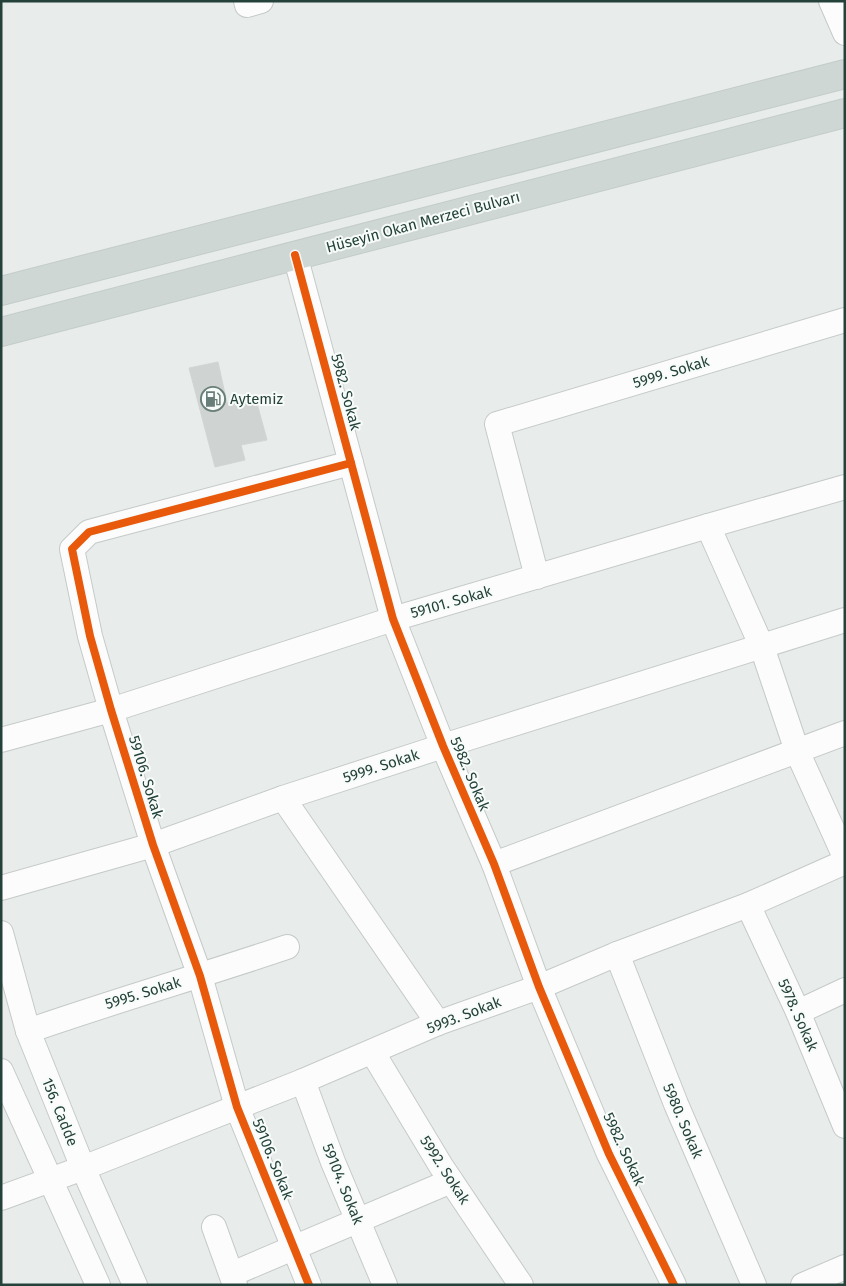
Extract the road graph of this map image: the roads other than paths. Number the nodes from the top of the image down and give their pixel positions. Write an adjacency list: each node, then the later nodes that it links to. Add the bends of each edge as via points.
1 (246, 1): 2 (street, via 247,6)
2 (262, 1)
3 (831, 1): 4 (street)
4 (845, 33)
5 (845, 74): 8 (main road)
6 (845, 112): 7 (main road, Hüseyin Okan Merzeci Bulvarı)
7 (295, 255): 10 (main road, Hüseyin Okan Merzeci Bulvarı); 11 (street, 5982. Sokak)
8 (1, 291)
9 (845, 320): 14 (street, 5999. Sokak, via 497,424)
10 (1, 332)
11 (351, 463): 15 (street, 5982. Sokak); 18 (street, 59106. Sokak, via 90,532 72,549)
12 (845, 487): 13 (street, 59101. Sokak)
13 (708, 526): 14 (street, 59101. Sokak); 17 (street)
14 (538, 577): 15 (street, 59101. Sokak)
15 (393, 619): 18 (street, 59101. Sokak); 21 (street, 5982. Sokak)
16 (845, 620): 17 (street, 5999. Sokak)
17 (762, 647): 21 (street, 5999. Sokak); 22 (street)
18 (110, 710): 20 (street, 59101. Sokak); 24 (street, 59106. Sokak)
19 (845, 732): 22 (street)
20 (1, 740)
21 (443, 746): 23 (street, 5999. Sokak); 27 (street, 5982. Sokak)
22 (797, 751): 25 (street); 27 (street)
23 (282, 798): 24 (street, 5999. Sokak); 37 (street)
24 (153, 845): 28 (street, 5999. Sokak); 33 (street, 59106. Sokak)
25 (845, 856)
26 (845, 862): 29 (street, 5993. Sokak)
27 (494, 864): 34 (street, 5982. Sokak)
28 (1, 888)
29 (748, 905): 32 (street, 5993. Sokak); 36 (street, 5978. Sokak)
30 (1, 933): 38 (street, 156. Cadde)
31 (287, 947): 33 (street, 5995. Sokak)
32 (617, 954): 34 (street, 5993. Sokak); 60 (street, 5980. Sokak, via 676,1104)
33 (200, 976): 38 (street, 5995. Sokak); 43 (street, 59106. Sokak)
34 (539, 987): 37 (street, 5993. Sokak); 59 (street, 5982. Sokak, via 609,1154)
35 (845, 990): 36 (street)
36 (798, 1012): 41 (street, 5978. Sokak)
37 (438, 1024): 39 (street, 5993. Sokak)
38 (28, 1031): 45 (street, 156. Cadde)
39 (373, 1053): 42 (street, 5993. Sokak); 47 (street, 5992. Sokak)
40 (1, 1071): 46 (street)
41 (836, 1079): 44 (street, 5978. Sokak)
42 (304, 1081): 43 (street, 5993. Sokak); 49 (street, 59104. Sokak)
43 (237, 1107): 45 (street, 5993. Sokak); 51 (street, 59106. Sokak)
44 (845, 1126)
45 (83, 1168): 46 (street, 5993. Sokak); 55 (street, 156. Cadde)
46 (50, 1181): 48 (street, 5993. Sokak); 54 (street)
47 (451, 1181): 49 (street); 58 (street, 5992. Sokak)
48 (1, 1198)
49 (357, 1220): 51 (street); 57 (street, 59104. Sokak)
50 (214, 1227): 53 (street)
51 (295, 1248): 53 (street); 56 (street, 59106. Sokak)
52 (845, 1267): 61 (street)
53 (234, 1279)
54 (98, 1285)
55 (135, 1285)
56 (309, 1285)
57 (384, 1285)
58 (521, 1285)
59 (674, 1285)
60 (754, 1285)
61 (803, 1285)

